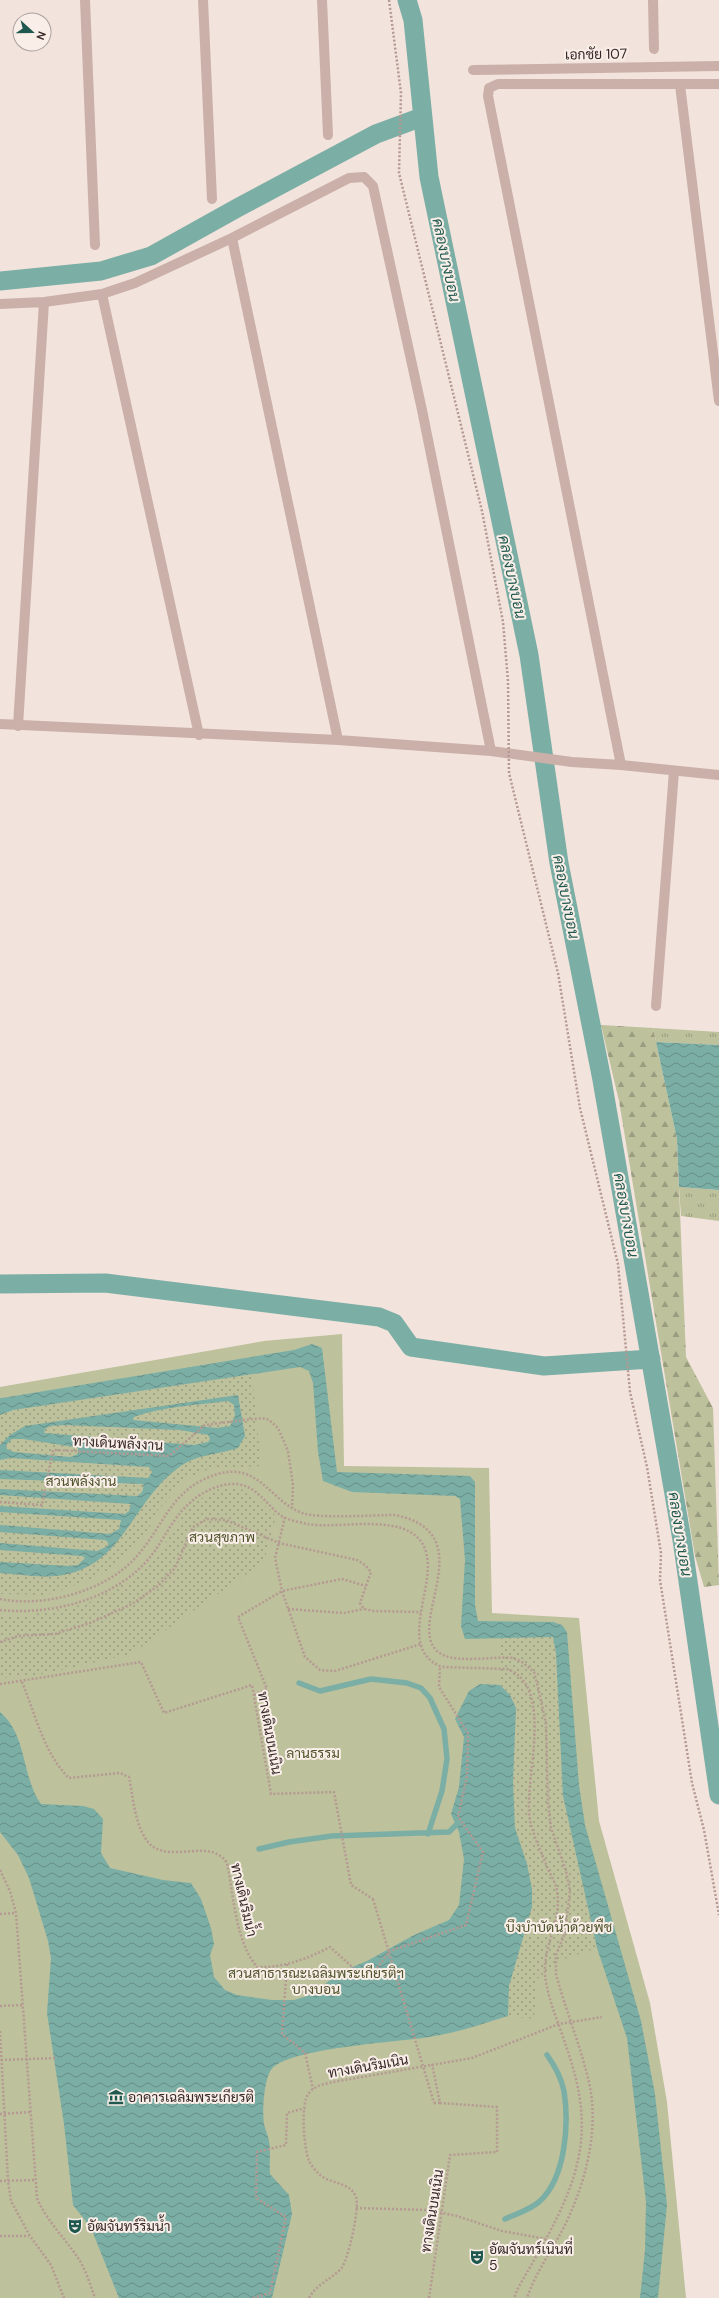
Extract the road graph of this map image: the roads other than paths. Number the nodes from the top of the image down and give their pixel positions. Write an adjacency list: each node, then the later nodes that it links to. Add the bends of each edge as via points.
1 (84, 0): 13 (street)
2 (203, 0): 11 (street)
3 (322, 0): 10 (street)
4 (653, 0): 5 (street)
5 (654, 49)
6 (719, 66): 7 (street, เอกชัย 107)
7 (473, 70)
8 (719, 84): 9 (street)
9 (680, 85): 17 (street); 23 (street, via 498,84 489,88 488,96)
10 (328, 136)
11 (212, 199)
12 (232, 238): 14 (street, via 135,283); 21 (street); 22 (street, via 349,178 364,177 373,186 422,410)
13 (95, 245)
14 (102, 294): 15 (street); 20 (street)
15 (44, 302): 16 (street); 19 (street)
16 (0, 304)
17 (719, 401)
18 (0, 724): 19 (street)
19 (18, 726): 20 (street)
20 (199, 735): 21 (street)
21 (338, 740): 22 (street)
22 (491, 751): 23 (street, via 572,762)
23 (621, 765): 24 (street)
24 (674, 771): 25 (street); 26 (street)
25 (719, 775)
26 (656, 1006)

